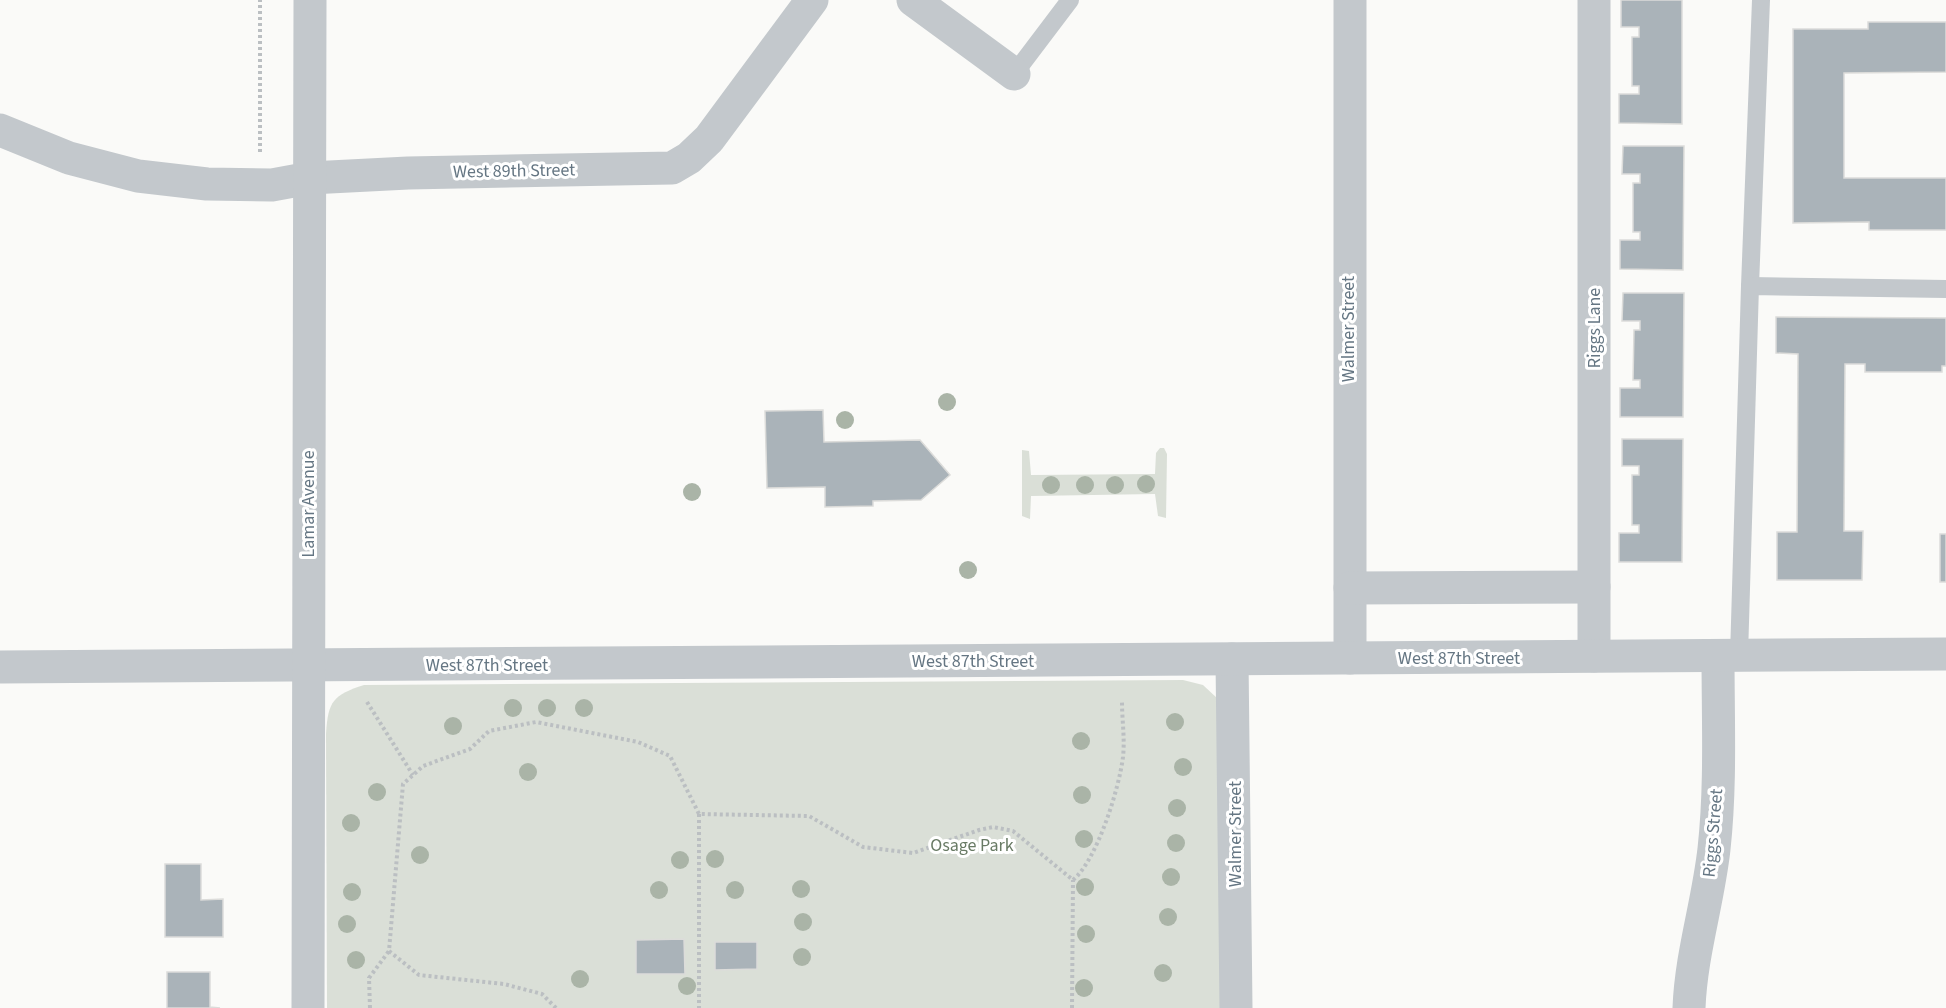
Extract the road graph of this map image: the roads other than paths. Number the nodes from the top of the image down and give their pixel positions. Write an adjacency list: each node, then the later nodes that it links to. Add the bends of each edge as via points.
1 (310, 0): 10 (street, Lamar Avenue)
2 (812, 0): 10 (street, West 89th Street, via 709,139 672,168)
3 (914, 0): 8 (street)
4 (1070, 0): 8 (lane)
5 (1350, 0): 14 (street, Walmer Street)
6 (1594, 0): 13 (street, Riggs Lane)
7 (1761, 0): 11 (lane)
8 (1014, 74)
9 (0, 130): 10 (street, West 89th Street, via 69,158 138,176 272,185)
10 (310, 178): 20 (street, Lamar Avenue)
11 (1750, 286): 12 (lane); 17 (lane)
12 (1946, 289)
13 (1594, 587): 14 (street); 16 (street, Riggs Lane)
14 (1350, 588): 18 (street, Walmer Street)
15 (1946, 654): 17 (street, West 87th Street)
16 (1594, 656): 17 (street, West 87th Street); 18 (street, West 87th Street)
17 (1729, 656): 24 (street, Riggs Street, via 1714,850 1694,950)
18 (1350, 658): 19 (street, West 87th Street)
19 (1232, 660): 20 (street, West 87th Street); 23 (street, Walmer Street)
20 (308, 666): 21 (street, West 87th Street); 22 (street, Lamar Avenue)
21 (0, 667)
22 (308, 1008)
23 (1236, 1008)
24 (1689, 1008)

